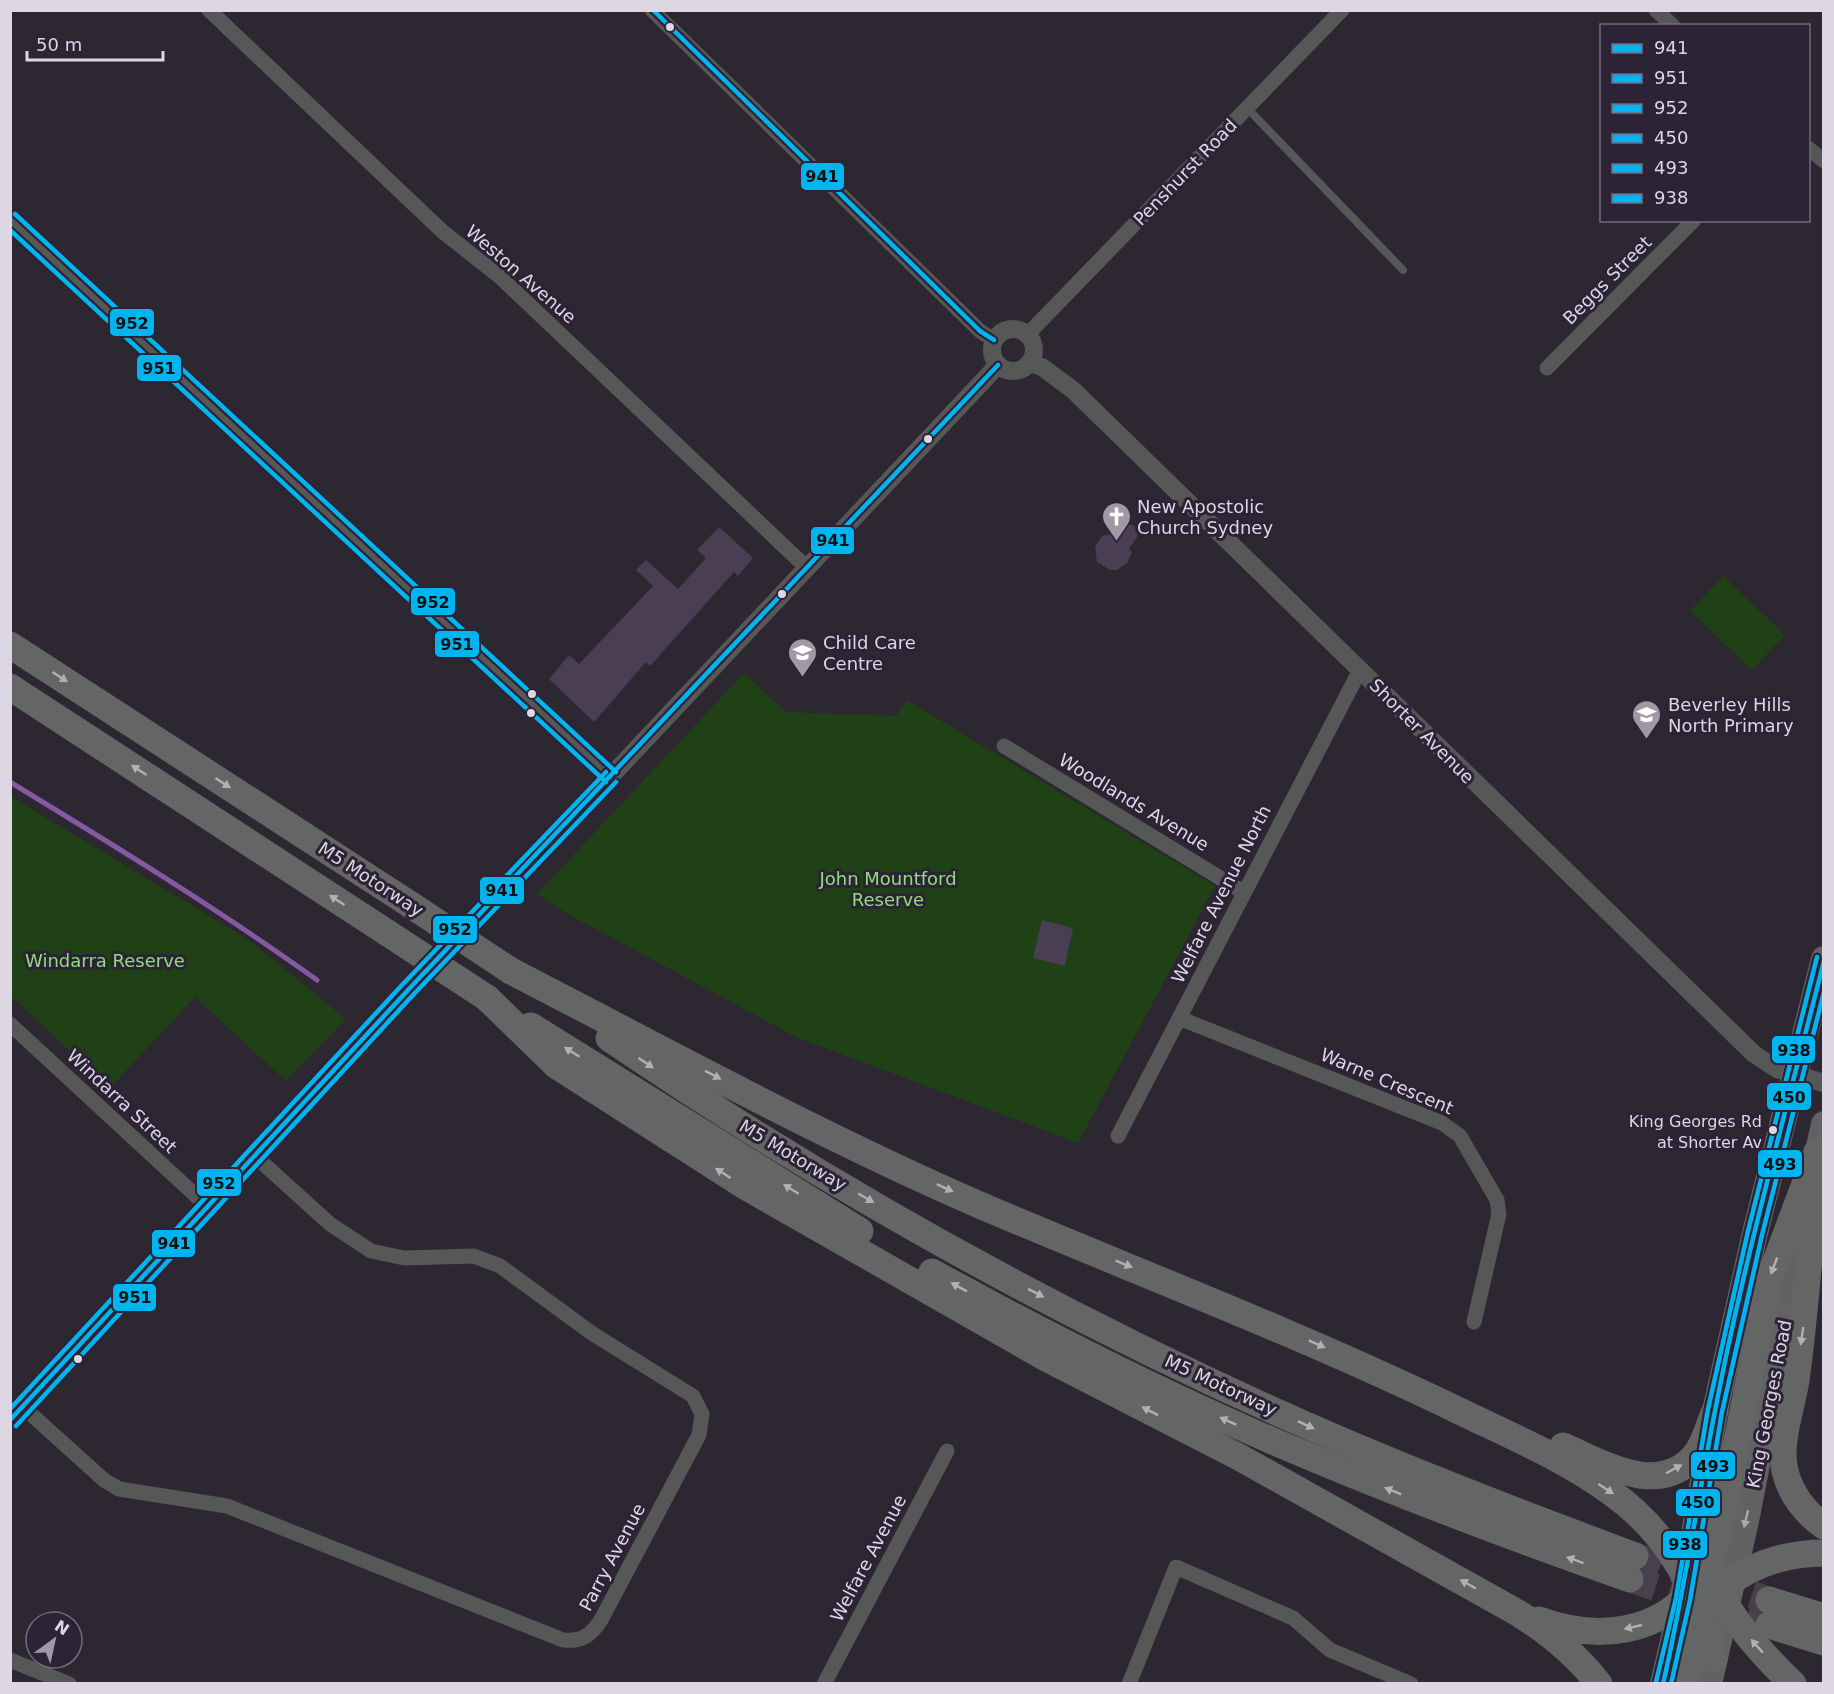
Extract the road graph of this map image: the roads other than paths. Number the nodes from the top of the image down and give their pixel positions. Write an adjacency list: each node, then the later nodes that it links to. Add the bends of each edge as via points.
1 (209, 10): 17 (street, Weston Avenue, via 443,232 499,276)
2 (652, 10): 13 (street, via 980,331)
3 (1342, 10): 6 (street, Penshurst Road)
4 (1656, 10): 5 (street)
5 (1671, 24)
6 (1247, 108): 11 (lane); 12 (street, Penshurst Road)
7 (1810, 149): 8 (street)
8 (1824, 161)
9 (10, 219): 22 (street)
10 (1692, 222): 16 (street, Beggs Street)
11 (1403, 270)
12 (1028, 334): 13 (street, via 1009,329); 14 (street, via 1034,346)
13 (994, 340): 15 (street, via 993,353)
14 (1029, 363): 15 (street, via 1017,371); 19 (street, Shorter Avenue, via 1042,367 1073,390)
15 (998, 365): 17 (street)
16 (1547, 368)
17 (806, 567): 22 (street)
18 (10, 645): 26 (highway, M5 Motorway, one-way to 26, bridge)
19 (1360, 670): 23 (street, Welfare Avenue North); 31 (street, Shorter Avenue, via 1754,1054 1770,1066)
20 (10, 687): 28 (highway, M5 Motorway, one-way to 20, bridge)
21 (1004, 746): 23 (street, Woodlands Avenue)
22 (611, 777): 24 (street)
23 (1243, 892): 29 (street, Welfare Avenue North)
24 (480, 915)
25 (1824, 959): 31 (highway)
26 (511, 971): 28 (highway, M5 Motorway, one-way to 28, via 781,1149 1026,1288 1332,1437 1633,1568 1486,1528 1291,1449 1075,1348 824,1210); 39 (highway, one-way to 39, via 814,1127 1000,1214)
27 (408, 990): 36 (street)
28 (487, 998): 48 (highway, one-way to 28, via 1239,1456 1046,1358 743,1185 557,1066)
29 (1179, 1018): 34 (street, Welfare Avenue North); 38 (street, Warne Crescent, via 1442,1123 1460,1136 1497,1200 1499,1214)
30 (10, 1024): 37 (street, Windarra Street)
31 (1796, 1075): 32 (street, Shorter Avenue); 41 (highway)
32 (1824, 1083)
33 (1824, 1124): 35 (highway)
34 (1118, 1136)
35 (1817, 1152): 45 (highway, one-way to 45, via 1805,1312 1784,1446 1784,1470 1802,1506); 47 (highway, one-way to 47, via 1770,1277)
36 (255, 1156): 37 (street); 40 (street, Parry Avenue, via 358,1244 404,1258 460,1255 488,1259 593,1334 685,1390 699,1404 699,1435 591,1633 579,1640 563,1640 227,1506 119,1489)
37 (207, 1206): 40 (street)
38 (1474, 1322)
39 (1367, 1367): 41 (highway, one-way to 41, via 1627,1474 1655,1477 1675,1470 1696,1454); 47 (highway, one-way to 47, via 1564,1463 1614,1494)
40 (24, 1407): 42 (street)
41 (1715, 1411): 44 (highway)
42 (10, 1421)
43 (947, 1451): 54 (street, Welfare Avenue)
44 (1698, 1519): 47 (highway)
45 (1824, 1526)
46 (1824, 1553): 47 (highway, via 1762,1562)
47 (1706, 1591): 48 (highway, one-way to 48, via 1651,1624 1619,1630 1587,1632); 52 (highway); 58 (highway); 59 (highway); 60 (highway, one-way to 47)
48 (1518, 1613): 57 (highway, via 1580,1659)
49 (1824, 1617): 50 (highway, via 1769,1613)
50 (1824, 1642)
51 (10, 1660): 53 (street)
52 (1712, 1671)
53 (69, 1683)
54 (824, 1683)
55 (1130, 1683): 56 (street, via 1176,1567 1293,1618 1330,1650)
56 (1411, 1683)
57 (1599, 1683)
58 (1663, 1683)
59 (1686, 1683)
60 (1793, 1683)

